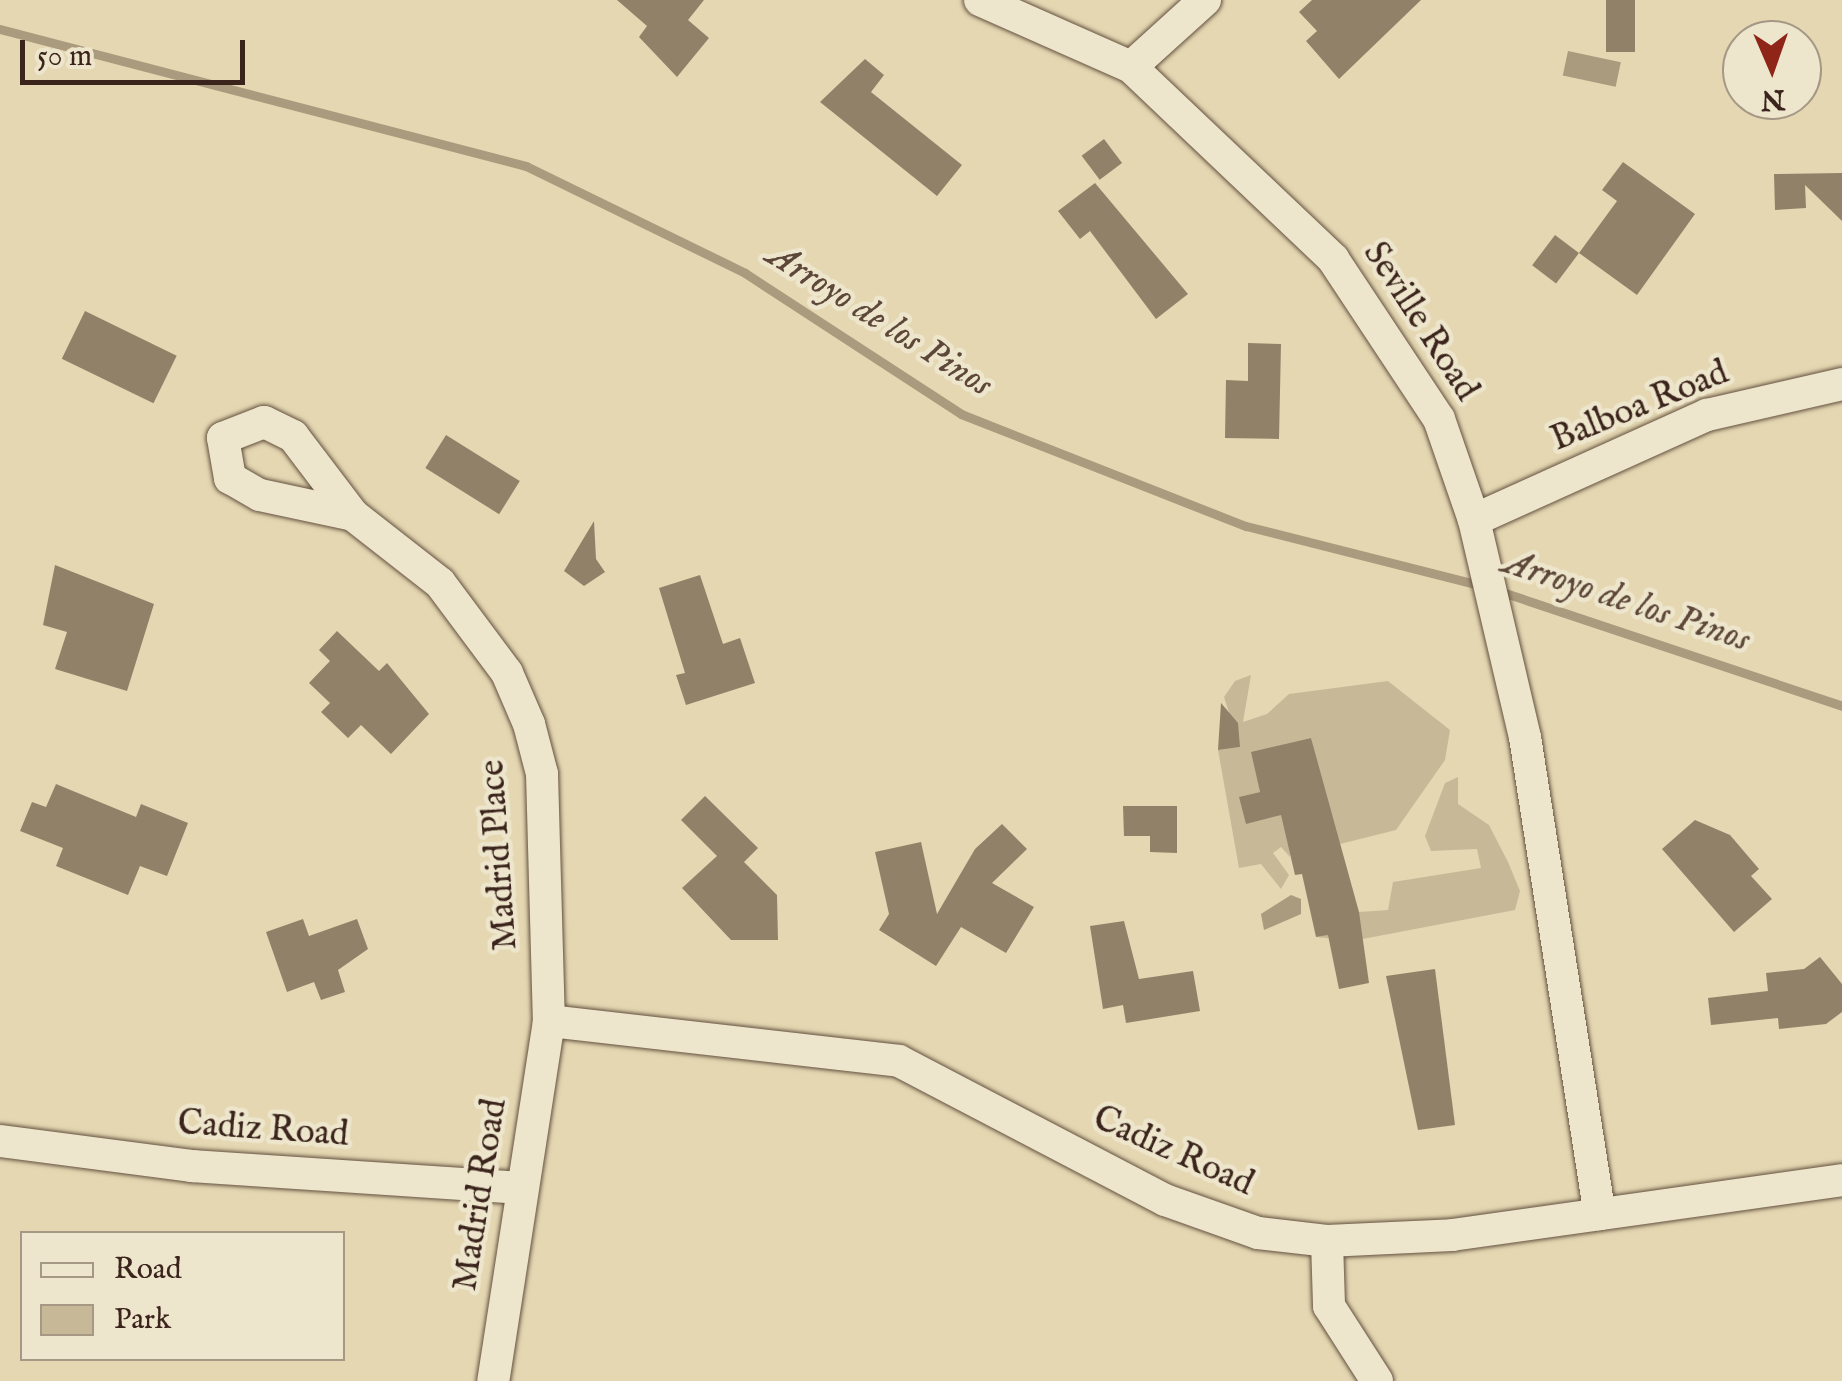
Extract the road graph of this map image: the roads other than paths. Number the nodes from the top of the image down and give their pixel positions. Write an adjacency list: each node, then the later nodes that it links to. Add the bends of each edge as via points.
1 (980, 0): 3 (street, Seville Road)
2 (1205, 0): 3 (street)
3 (1131, 68): 6 (street, Seville Road, via 1334,258 1438,419)
4 (1842, 384): 6 (street, Balboa Road, via 1707,415)
5 (353, 514): 7 (street, Madrid Place, via 440,583 477,626 529,724 542,774)
6 (1474, 520): 11 (street, Seville Road, via 1524,736)
7 (549, 1022): 10 (street, Madrid Road); 12 (street, Cadiz Road, via 899,1062 1165,1200 1258,1234)
8 (0, 1141): 10 (street, Cadiz Road, via 192,1166)
9 (1842, 1180): 11 (street, Cadiz Road)
10 (521, 1188): 13 (street, Madrid Road)
11 (1600, 1214): 12 (street, Cadiz Road, via 1452,1235)
12 (1327, 1241): 14 (street, via 1329,1306)
13 (493, 1381)
14 (1377, 1381)

